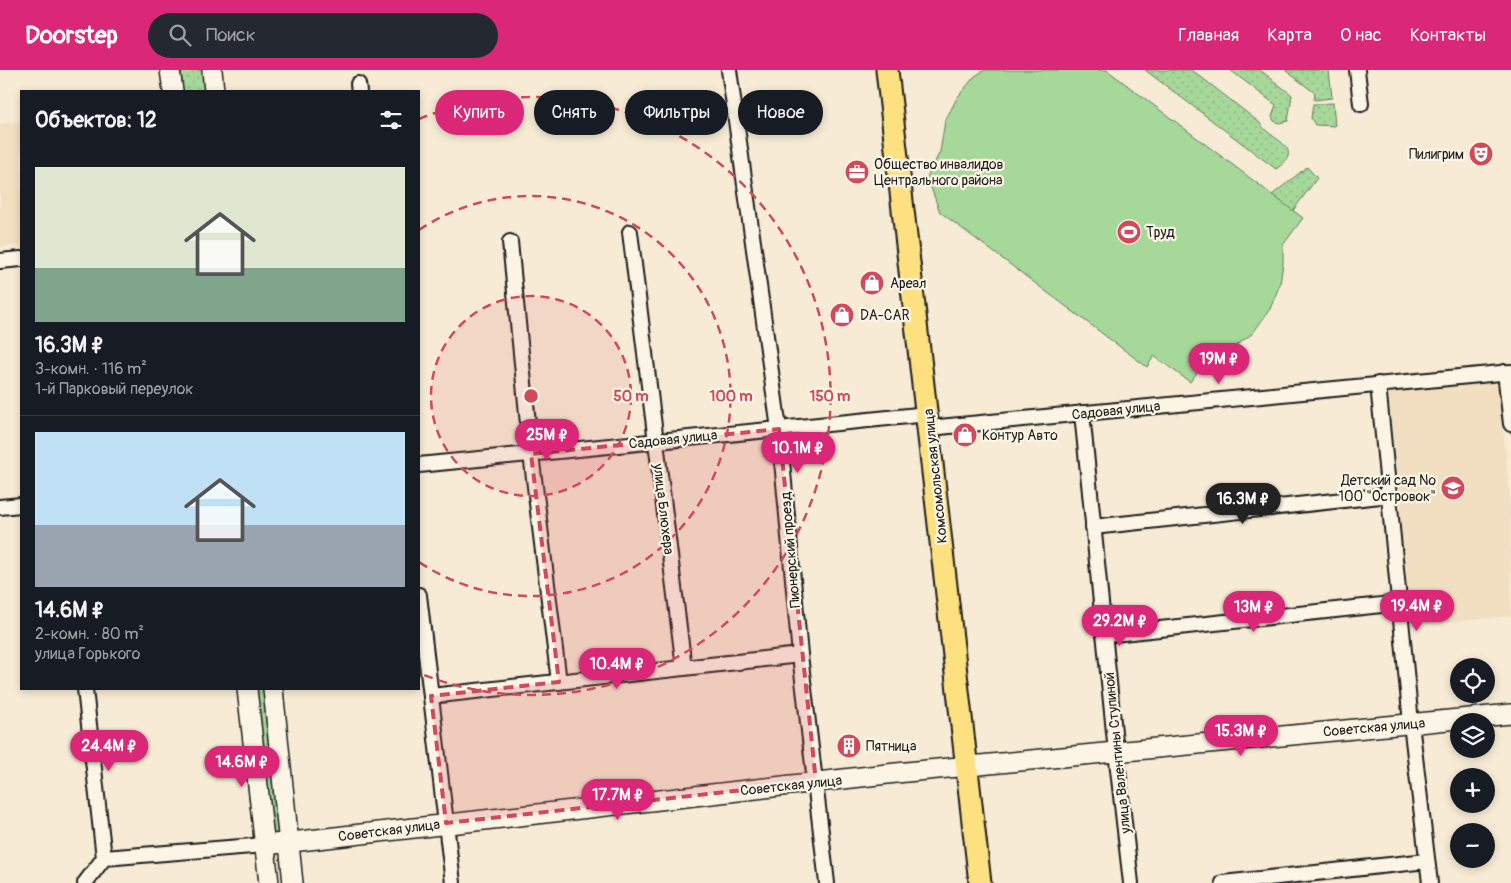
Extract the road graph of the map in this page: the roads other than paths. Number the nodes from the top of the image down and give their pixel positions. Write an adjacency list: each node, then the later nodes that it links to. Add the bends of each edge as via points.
1 (170, 70): 6 (main road)
2 (212, 70): 7 (main road)
3 (729, 70): 18 (street, Пионерский проезд)
4 (887, 70): 16 (main road, Комсомольская улица)
5 (1357, 70): 8 (street)
6 (173, 90)
7 (214, 90)
8 (1361, 104)
9 (630, 232): 19 (street, улица Блюхера)
10 (510, 242): 20 (street)
11 (20, 259): 12 (street)
12 (0, 261)
13 (1508, 372): 14 (street, Садовая улица); 17 (street)
14 (1378, 384): 15 (street, Садовая улица); 22 (street)
15 (1082, 413): 16 (street, Садовая улица); 25 (street, улица Валентины Ступиной)
16 (929, 421): 18 (street, Садовая улица); 39 (main road, Комсомольская улица)
17 (1511, 424)
18 (779, 429): 19 (street, Садовая улица); 29 (street, Пионерский проезд)
19 (655, 441): 20 (street, Садовая улица); 30 (street, улица Блюхера)
20 (532, 454): 21 (street, Садовая улица); 31 (street)
21 (420, 465)
22 (1390, 494): 25 (street); 27 (street)
23 (20, 505): 24 (street)
24 (0, 507)
25 (1093, 527): 28 (street, улица Валентины Ступиной)
26 (420, 603): 35 (street)
27 (1400, 603): 28 (street); 37 (street)
28 (1104, 635): 38 (street, улица Валентины Ступиной)
29 (800, 655): 30 (street); 40 (street, Пионерский проезд)
30 (684, 668): 31 (street)
31 (559, 682): 35 (street)
32 (85, 690): 44 (street)
33 (247, 690): 43 (main road)
34 (273, 690): 42 (main road)
35 (431, 696): 41 (street)
36 (1511, 714): 37 (main road, Советская улица)
37 (1411, 723): 38 (main road, Советская улица); 45 (street)
38 (1116, 752): 39 (main road, Советская улица); 52 (street, улица Валентины Ступиной)
39 (968, 766): 40 (main road, Советская улица); 51 (main road, Комсомольская улица)
40 (816, 782): 41 (main road, Советская улица); 50 (street, Пионерский проезд)
41 (446, 823): 42 (main road, Советская улица); 49 (street)
42 (289, 842): 43 (main road, Советская улица); 48 (main road)
43 (265, 845): 44 (street, Советская улица); 47 (main road)
44 (104, 858): 46 (street)
45 (1427, 861): 53 (street); 54 (street)
46 (85, 883)
47 (269, 883)
48 (293, 883)
49 (453, 883)
50 (827, 883)
51 (980, 883)
52 (1131, 883)
53 (1223, 883)
54 (1430, 883)

